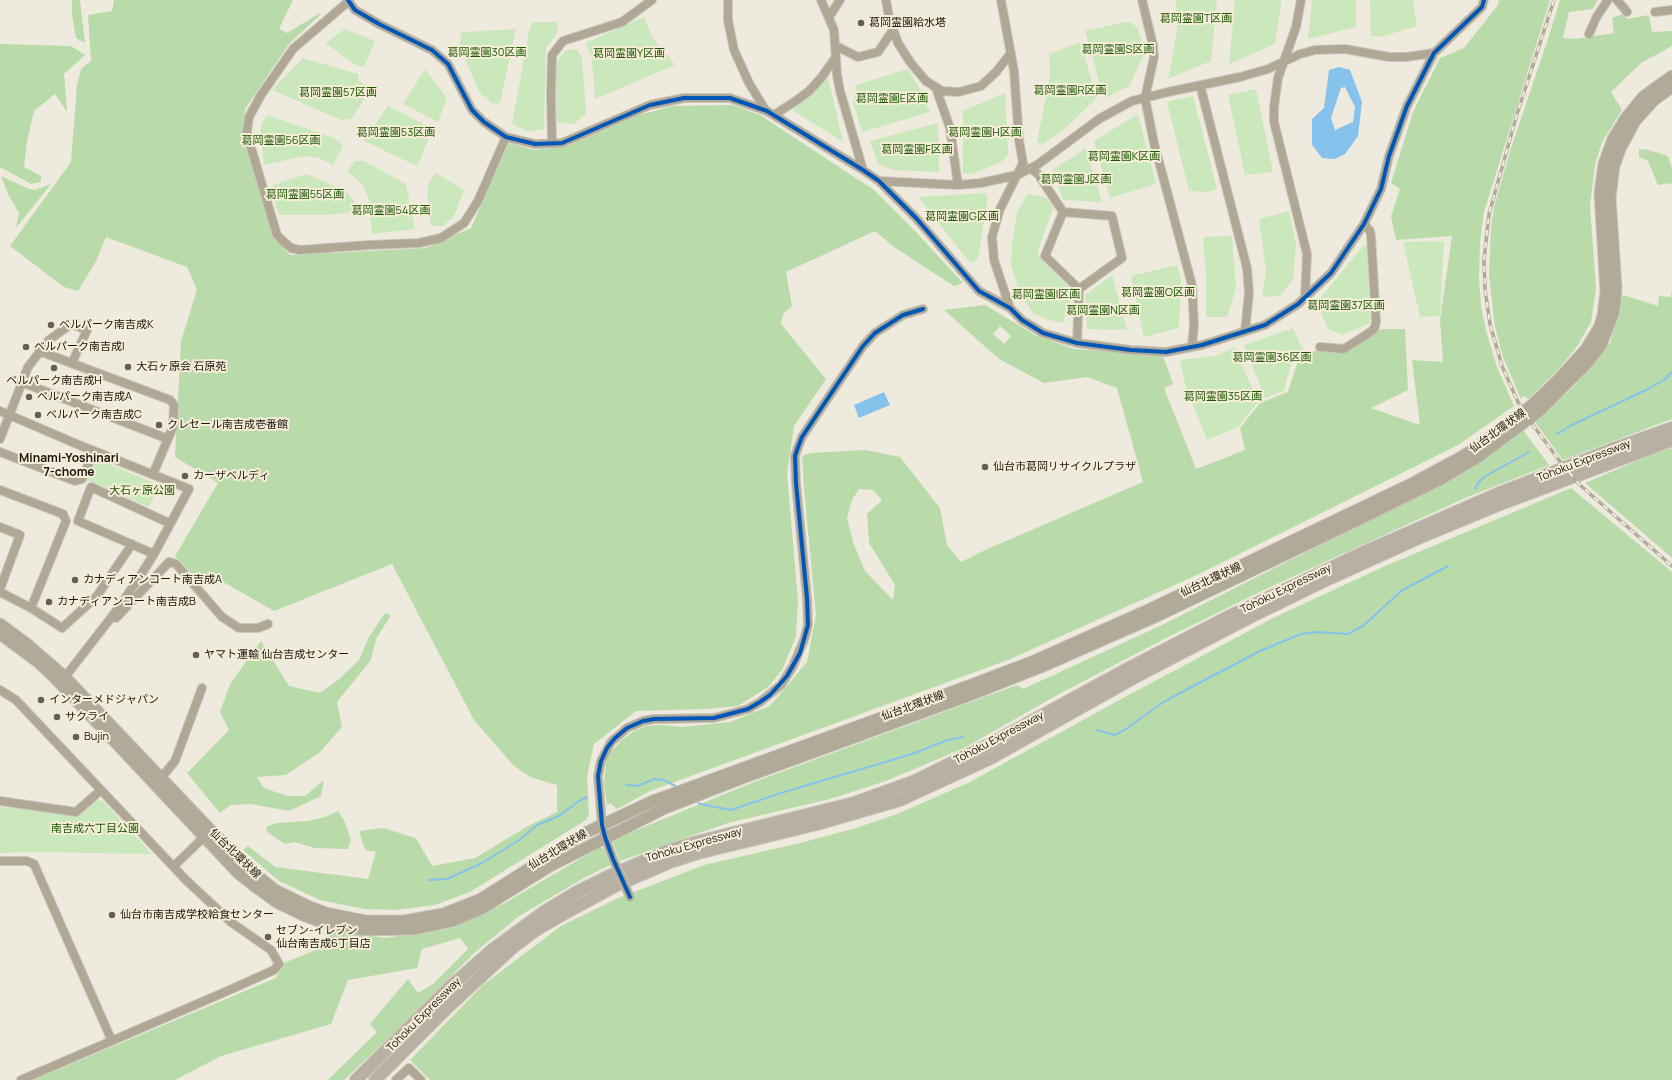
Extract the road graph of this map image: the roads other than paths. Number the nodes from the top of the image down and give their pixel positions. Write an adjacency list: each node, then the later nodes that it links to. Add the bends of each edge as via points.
1 (652, 0): 32 (street, via 622,22 563,41 552,55)
2 (728, 0): 29 (street, via 728,20 734,50 749,83)
3 (820, 0): 16 (street)
4 (840, 0): 16 (street)
5 (1001, 0): 20 (street)
6 (1142, 0): 28 (street, via 1154,57)
7 (1301, 0): 23 (street, via 1296,27)
8 (1484, 0): 21 (street, via 1482,7)
9 (1608, 0): 18 (street)
10 (1617, 0): 14 (street)
11 (348, 1): 31 (street, via 355,10 432,50 448,64 472,110); 31 (street, via 293,49 249,117 247,131 275,228 277,234 291,248 300,250 419,243 441,238 464,223 478,201)
12 (884, 1): 17 (street)
13 (1672, 10): 15 (street)
14 (1627, 12)
15 (1655, 12)
16 (829, 17): 19 (street)
17 (894, 30): 19 (street, via 878,52 858,57); 27 (street, via 898,43 910,62 926,81)
18 (1589, 34)
19 (836, 46): 22 (street)
20 (1011, 53): 27 (street, via 981,86 959,92); 35 (street, via 1023,163)
21 (1434, 53): 23 (street, via 1390,57 1345,49 1315,50); 39 (street, via 1407,106 1389,156 1381,189)
22 (836, 57): 30 (street, via 810,90); 34 (street, via 843,106 859,150)
23 (1284, 61): 25 (street, via 1268,69 1240,77); 41 (street, via 1278,78 1274,122 1307,254)
24 (1672, 76): 78 (main road, 仙台北環状線, via 1642,97 1630,112 1613,139 1604,164 1600,193 1606,292 1599,328 1586,349 1565,373 1532,405 1494,435 1463,456 1411,484 1063,648 977,683 653,801)
25 (1200, 85): 28 (street); 44 (street, via 1247,268 1249,293)
26 (1672, 87): 80 (main road, 仙台北環状線, via 1654,100 1635,121 1614,166 1610,197 1615,302 1601,345 1587,363 1539,411 1497,444 1458,469 1396,501 1101,641 973,694 781,763 663,809)
27 (936, 88): 37 (street, via 950,128)
28 (1145, 98): 33 (street, via 1099,119 1056,152); 46 (street, via 1154,143 1192,285)
29 (766, 111): 30 (street); 32 (street, via 730,98 684,98 650,105 562,143)
30 (774, 115): 34 (street)
31 (506, 137): 32 (street, via 534,144)
32 (552, 143)
33 (1030, 168): 35 (street); 38 (street, via 1038,174)
34 (863, 170): 36 (street)
35 (1017, 175): 37 (street); 42 (street, via 1000,209 992,237 994,260)
36 (879, 181): 37 (street); 42 (street, via 916,218 979,291)
37 (958, 185)
38 (1063, 212): 40 (street, via 1045,256); 40 (street, via 1112,216 1122,258)
39 (1364, 224): 41 (street, via 1331,272); 47 (street, via 1371,236 1375,327 1344,349)
40 (1079, 289): 45 (street)
41 (1305, 297): 44 (street, via 1265,325)
42 (1010, 308): 45 (street, via 1022,320 1043,333)
43 (923, 309): 78 (street, via 903,315 875,333 863,346 802,437 797,450 796,483 808,625 800,653 787,676 781,685 760,702 733,714 714,718 654,719 634,724 621,733 611,742 601,761 598,776)
44 (1245, 331): 46 (street)
45 (1077, 343): 46 (street, via 1166,352)
46 (1192, 347)
47 (1320, 347)
48 (39, 351): 49 (street); 49 (street, via 71,324 87,330); 50 (street)
49 (72, 363): 55 (street, via 170,400 174,405 173,427)
50 (21, 382): 52 (street); 55 (street)
51 (0, 411): 52 (street)
52 (9, 414): 54 (street); 57 (street)
53 (1672, 428): 86 (highway, Tohoku Expressway, via 1502,492 1360,554 1232,615 990,744 915,781 854,803 666,851 607,877 544,912 492,950 450,987)
54 (0, 439)
55 (168, 439): 59 (street)
56 (1672, 440): 87 (highway, Tohoku Expressway, via 1498,505 1324,581 1137,676 991,758 906,798 832,820 698,853 615,886 536,930 512,948 448,1006)
57 (94, 451): 58 (street, via 82,479 75,481); 59 (street)
58 (0, 452)
59 (153, 474): 61 (street, via 189,489)
60 (0, 490): 67 (street, via 63,514 66,521)
61 (169, 523): 63 (street, via 91,488 78,521); 64 (street)
62 (0, 527): 65 (street, via 20,535)
63 (132, 544): 64 (street); 67 (street, via 97,596 62,628)
64 (154, 554): 70 (street)
65 (0, 589)
66 (0, 592): 67 (street)
67 (31, 608)
68 (0, 624): 72 (main road, 仙台北環状線, via 28,644)
69 (268, 624): 70 (street, via 258,628 240,628 222,617 176,564 169,562 112,623)
70 (103, 628): 72 (street)
71 (0, 634): 79 (main road, 仙台北環状線, via 38,662)
72 (65, 677): 75 (main road, 仙台北環状線)
73 (202, 688): 75 (street, via 175,761)
74 (0, 690): 76 (street, via 16,700)
75 (161, 778): 78 (main road, 仙台北環状線, via 243,864 275,890 321,911 366,921 404,921 458,909 486,896 547,856)
76 (101, 790): 77 (street, via 76,812); 82 (street)
77 (0, 800)
78 (602, 825): 80 (street)
79 (205, 836): 80 (main road, 仙台北環状線, via 238,873 265,895 284,906 335,925 383,930 427,927 467,915 496,901 550,866); 82 (street)
80 (605, 837): 83 (street, bridge)
81 (0, 861): 84 (street, via 27,861 34,864)
82 (174, 866): 84 (street, via 232,923 271,950 279,964 274,970)
83 (630, 897)
84 (112, 1041): 85 (street)
85 (21, 1080)
86 (356, 1080)
87 (376, 1080)
88 (396, 1080): 89 (street, via 409,1068)
89 (421, 1080)

